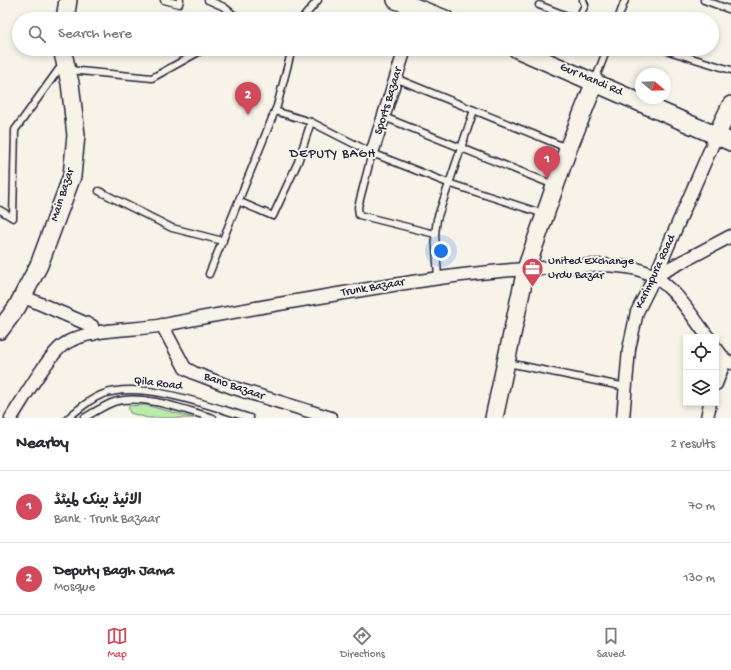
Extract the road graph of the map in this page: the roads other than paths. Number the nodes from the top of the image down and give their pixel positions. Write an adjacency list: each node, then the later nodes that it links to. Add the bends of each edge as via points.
1 (68, 0): 13 (street)
2 (164, 0): 3 (lane, via 178,4)
3 (180, 0)
4 (208, 0): 14 (lane)
5 (318, 0): 15 (lane)
6 (396, 0): 11 (street)
7 (583, 0): 17 (lane, via 585,5)
8 (625, 0): 18 (lane)
9 (704, 0): 12 (lane)
10 (539, 5): 16 (lane)
11 (418, 9)
12 (731, 10)
13 (66, 12)
14 (230, 12)
15 (308, 12)
16 (558, 12)
17 (581, 12)
18 (621, 12)
19 (64, 56): 26 (street, Main Bazar)
20 (191, 56): 26 (lane, via 152,78)
21 (290, 56): 32 (lane)
22 (403, 56): 28 (street, Sports Bazaar)
23 (534, 56): 29 (street, Gur Mandi Rd)
24 (604, 56): 29 (lane)
25 (685, 56): 27 (lane)
26 (67, 70): 43 (lane, via 59,69 15,130 14,218); 52 (street, Main Bazar, via 76,135 72,176 38,265)
27 (731, 70)
28 (395, 78): 31 (lane); 33 (street, Sports Bazaar)
29 (595, 82): 35 (street, Gur Mandi Rd); 37 (street)
30 (731, 105): 35 (street)
31 (474, 110): 36 (lane); 37 (lane)
32 (274, 111): 34 (lane); 42 (lane)
33 (384, 117): 36 (lane); 38 (street, Sports Bazaar)
34 (311, 122): 38 (lane); 42 (lane, via 298,162 273,216)
35 (724, 138): 50 (street, Karimpura Road)
36 (460, 148): 39 (lane); 40 (lane)
37 (568, 149): 40 (street)
38 (372, 153): 39 (lane); 45 (lane, via 358,207 359,215)
39 (448, 183): 44 (lane); 45 (lane)
40 (556, 186): 44 (street)
41 (99, 191): 47 (lane, via 172,228)
42 (240, 202): 47 (lane)
43 (0, 211)
44 (546, 215): 48 (street)
45 (435, 234): 51 (lane)
46 (731, 236): 50 (street)
47 (223, 241): 49 (lane)
48 (526, 269): 50 (street, Trunk Bazaar, via 604,265 624,267); 51 (street, Trunk Bazaar); 59 (street)
49 (209, 274)
50 (655, 276): 56 (street, via 667,285); 61 (street, Karimpura Road, via 637,312 629,349)
51 (438, 277): 53 (street, Trunk Bazaar)
52 (22, 296): 54 (street, Main Bazar); 55 (street, via 92,326)
53 (162, 326): 55 (street, Trunk Bazaar); 68 (street, Bano Bazaar, via 185,368 194,373)
54 (0, 330)
55 (93, 334): 63 (street, Trunk Bazaar, via 77,338 62,346 50,359)
56 (706, 334)
57 (719, 351): 58 (street)
58 (728, 361): 60 (street)
59 (505, 363): 61 (lane); 69 (street)
60 (719, 378)
61 (626, 387): 70 (street, Karimpura Road)
62 (709, 406): 71 (street)
63 (11, 418)
64 (68, 418): 67 (lane, Qila Road, via 100,396 110,392 133,390 178,396)
65 (84, 418): 66 (lane, Qila Road, via 114,402 128,399 177,407)
66 (213, 418)
67 (250, 418)
68 (331, 418)
69 (494, 418)
70 (623, 418)
71 (707, 418)

